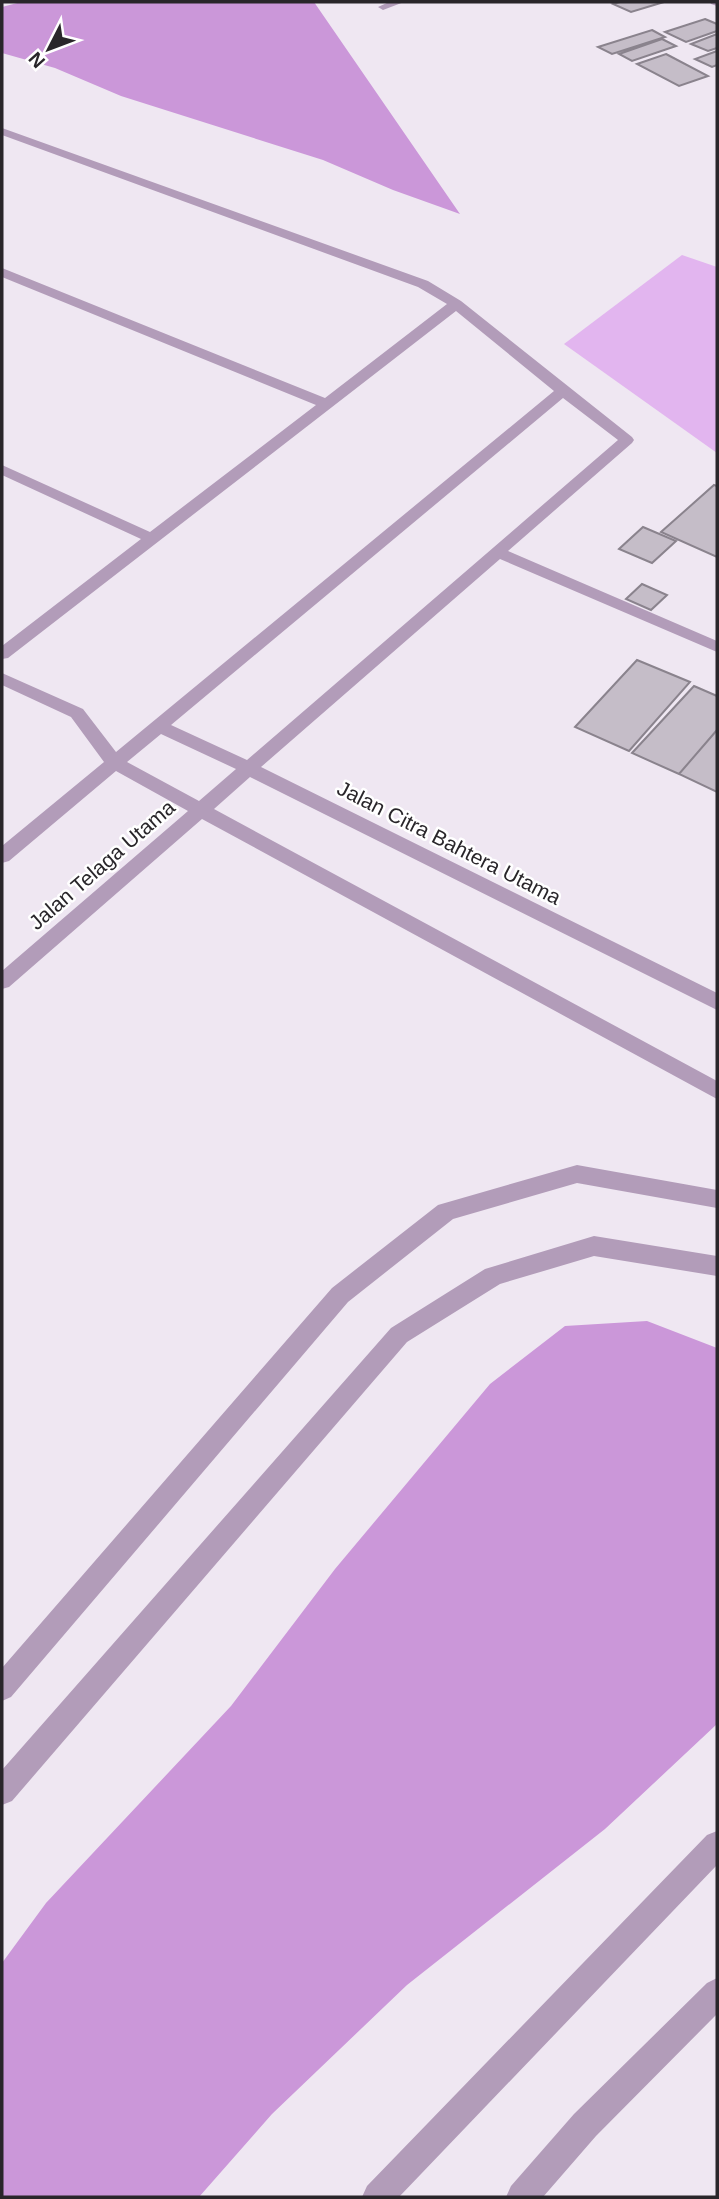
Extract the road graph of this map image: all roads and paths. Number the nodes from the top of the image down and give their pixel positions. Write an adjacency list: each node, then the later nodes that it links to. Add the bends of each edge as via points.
1 (400, 2): 2 (street)
2 (383, 6)
3 (2, 131): 5 (street, via 423,284)
4 (2, 272): 7 (street)
5 (456, 304): 6 (street); 7 (street)
6 (563, 391): 10 (street, Jalan Telaga Utama, via 627,440); 14 (street)
7 (327, 404): 9 (street)
8 (2, 469): 9 (street)
9 (153, 539): 12 (street)
10 (497, 552): 11 (street); 16 (street, Jalan Telaga Utama)
11 (717, 647)
12 (2, 654)
13 (2, 678): 15 (street, via 77,713)
14 (159, 726): 15 (street); 16 (street, Jalan Citra Bahtera Utama)
15 (115, 764): 17 (street); 18 (street)
16 (248, 768): 17 (street, Jalan Telaga Utama); 20 (street, Jalan Citra Bahtera Utama)
17 (200, 810): 19 (street, Jalan Telaga Utama); 21 (street)
18 (2, 856)
19 (2, 982)
20 (717, 1002)
21 (717, 1091)
22 (717, 1199): 24 (street, via 577,1174 446,1212 340,1295)
23 (717, 1266): 25 (street, via 594,1246 493,1276 400,1335)
24 (2, 1688)
25 (2, 1791)
26 (717, 1845): 28 (street)
27 (717, 1993): 29 (street, via 585,2125)
28 (379, 2197)
29 (522, 2197)

